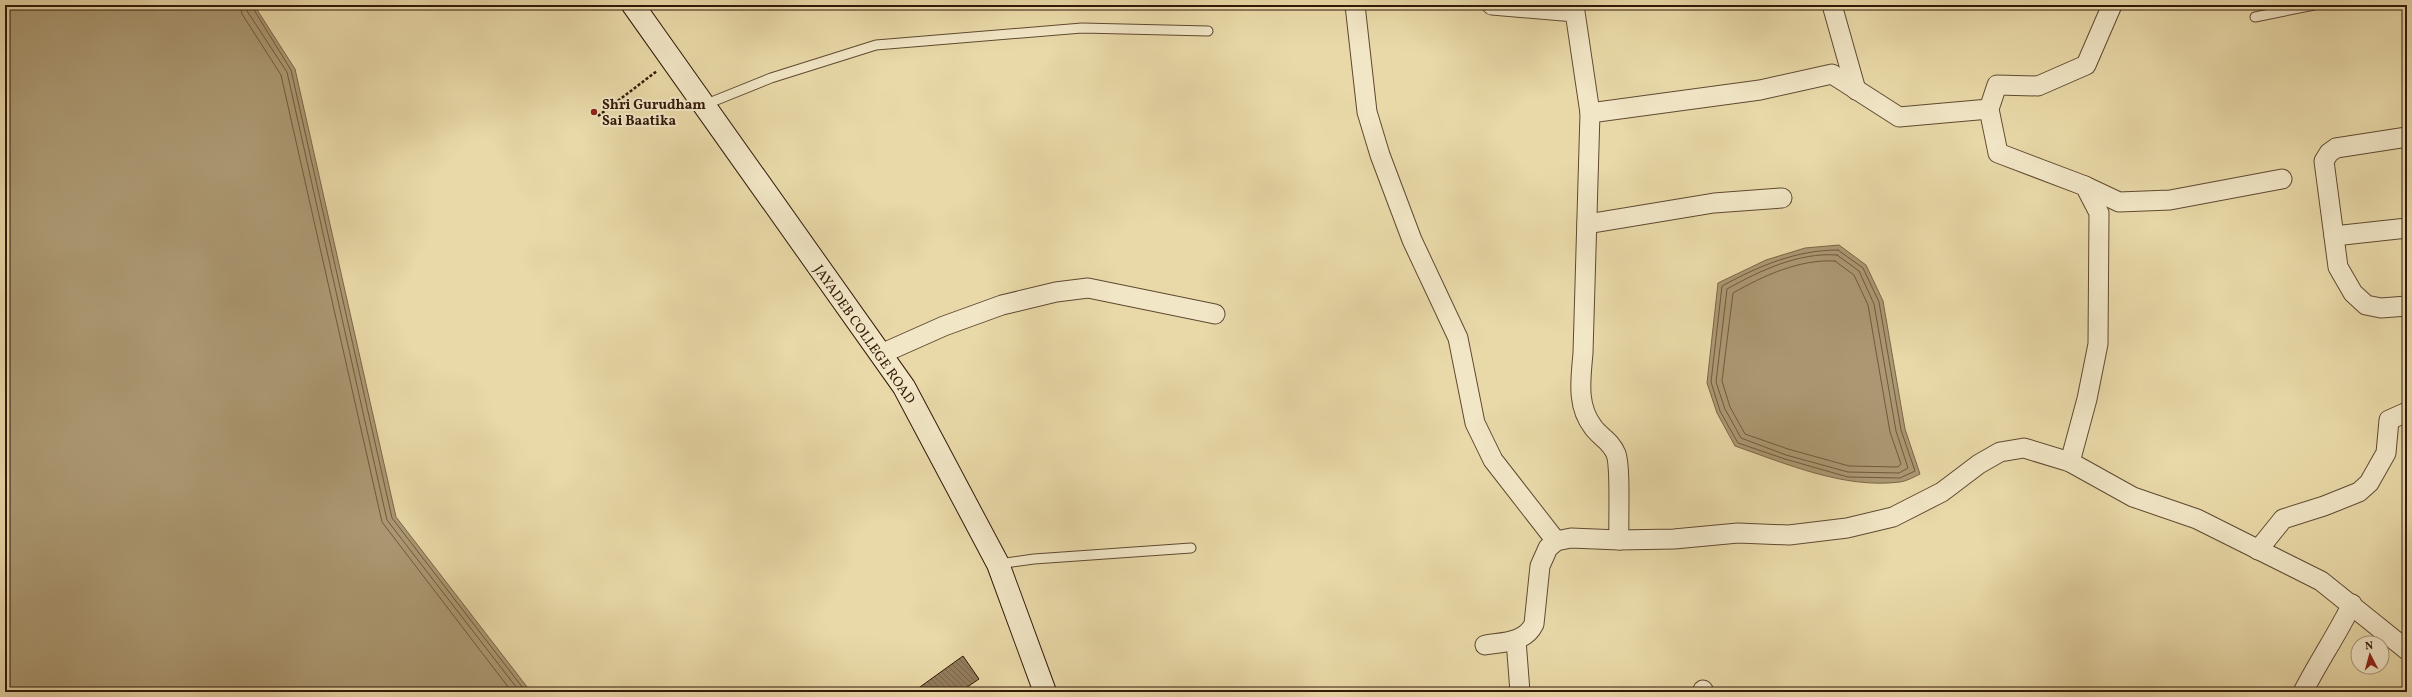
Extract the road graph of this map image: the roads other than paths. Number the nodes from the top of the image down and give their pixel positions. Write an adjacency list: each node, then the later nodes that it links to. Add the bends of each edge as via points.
1 (633, 5): 11 (street, JAYADEB COLLEGE ROAD)
2 (1355, 5): 27 (street, via 1368,112 1380,155 1412,240 1458,338 1475,423 1493,460)
3 (1492, 5): 4 (street)
4 (1498, 5): 13 (street, via 1575,12)
5 (1832, 5): 10 (street)
6 (2112, 5): 12 (street, via 2086,65 2038,86 1997,84)
7 (2314, 5): 8 (lane)
8 (2254, 16)
9 (1208, 31): 11 (lane, via 1082,28 876,46 771,78)
10 (1856, 90): 12 (street, via 1899,117); 13 (street, via 1832,74 1760,90)
11 (704, 105): 23 (street, JAYADEB COLLEGE ROAD)
12 (1989, 109): 16 (street, via 1998,153)
13 (1590, 113): 18 (street)
14 (2407, 137): 20 (street, via 2336,148 2328,153 2324,161)
15 (2282, 180): 16 (street, via 2170,200 2119,202)
16 (2085, 186): 25 (street, via 2099,213 2098,344 2087,400)
17 (1782, 198): 18 (street, via 1714,204)
18 (1587, 224): 26 (street, via 1580,384 1582,404 1593,427 1610,442 1617,456)
19 (2407, 228): 20 (street)
20 (2334, 236): 21 (street, via 2338,267 2353,292 2366,305 2381,308)
21 (2407, 306)
22 (1215, 314): 23 (street, via 1088,288 1056,292 1002,305 944,326)
23 (881, 354): 30 (street, JAYADEB COLLEGE ROAD, via 904,387)
24 (2407, 412): 29 (street, via 2388,420 2386,454 2369,483 2359,492 2283,519)
25 (2070, 462): 26 (street, via 2024,448 2000,452 1979,464 1942,492 1893,517 1847,528 1789,535 1738,533 1674,539); 29 (street, via 2133,497 2197,519)
26 (1619, 540): 27 (street, via 1571,538)
27 (1556, 541): 32 (street, via 1548,548 1540,566 1534,624 1530,633)
28 (1191, 548): 30 (lane, via 1034,559)
29 (2258, 550): 31 (street, via 2321,581)
30 (998, 564): 35 (street, JAYADEB COLLEGE ROAD)
31 (2352, 604): 34 (street); 37 (street)
32 (1516, 640): 33 (street); 36 (street)
33 (1485, 645)
34 (2407, 650)
35 (1045, 692)
36 (1520, 692)
37 (2303, 692)

